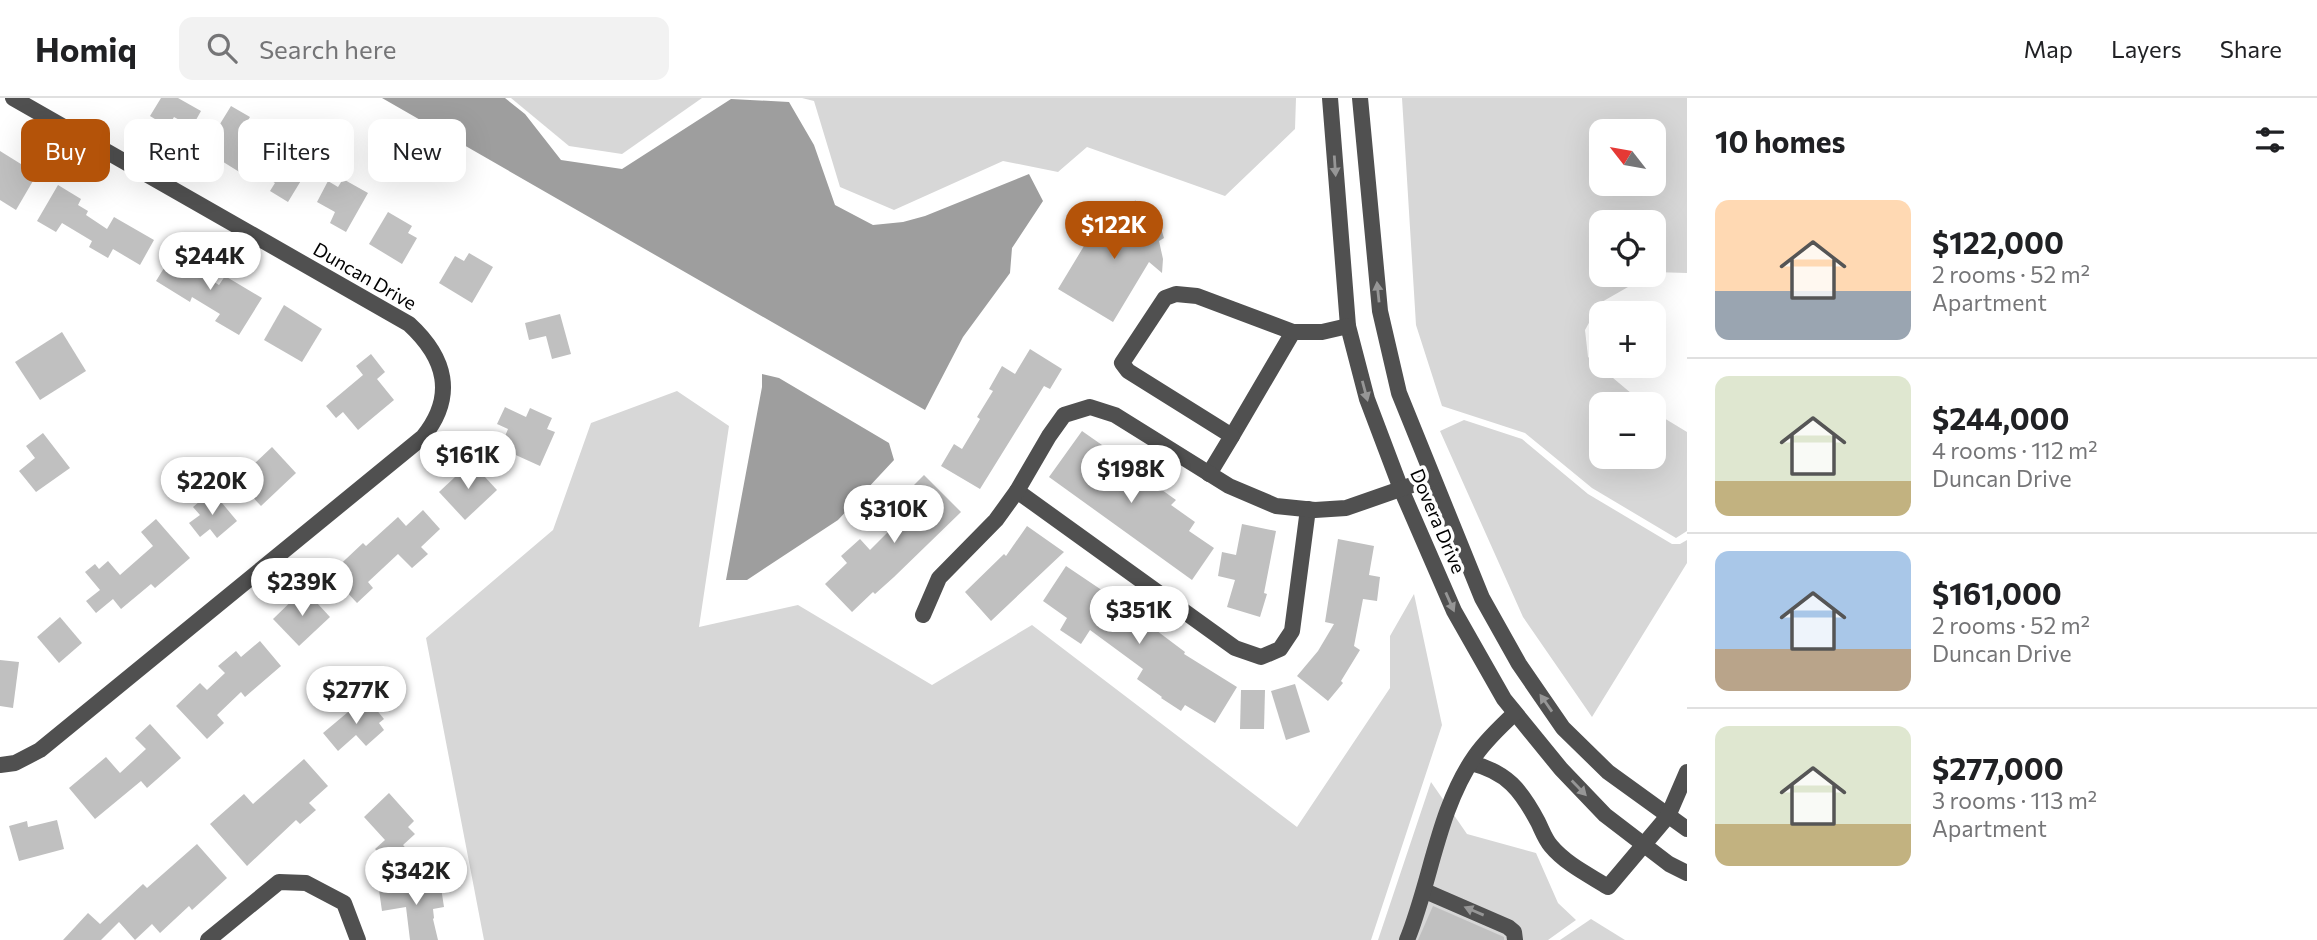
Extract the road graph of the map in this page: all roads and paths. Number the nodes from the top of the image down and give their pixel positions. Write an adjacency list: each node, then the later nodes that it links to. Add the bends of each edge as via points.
1 (13, 98): 15 (street, Duncan Drive, via 409,324 435,355 443,388 442,407 423,437 40,750)
2 (1330, 98): 4 (street, Dovera Drive, one-way to 4)
3 (1360, 98): 8 (street, Dovera Drive, one-way to 3, via 1399,393 1380,311)
4 (1348, 326): 5 (street); 9 (street, Dovera Drive, one-way to 9, via 1367,399)
5 (1293, 332): 6 (street); 6 (street, via 1197,296 1176,294 1165,298 1122,363)
6 (1232, 436): 7 (street)
7 (1209, 474): 10 (street, via 1115,415 1090,407 1064,415); 11 (street, via 1276,506)
8 (1432, 478): 9 (street); 17 (street, Dovera Drive, one-way to 8, via 1608,772 1563,728 1518,664 1482,598)
9 (1401, 489): 11 (street, via 1346,508); 13 (street, Dovera Drive, one-way to 13, via 1454,611)
10 (1017, 491): 11 (street, via 1235,648 1261,657 1280,649 1292,631); 12 (street, via 996,520 939,578)
11 (1308, 509)
12 (923, 615)
13 (1516, 713): 14 (street); 19 (street, Dovera Drive, one-way to 19, via 1570,779 1605,815)
14 (1471, 763): 19 (street, via 1487,766 1513,784 1560,856 1608,887); 21 (street, via 1453,796)
15 (0, 765)
16 (1687, 772): 17 (street)
17 (1668, 816): 18 (street, Dovera Drive); 19 (street)
18 (1687, 829)
19 (1643, 844): 20 (street, Dovera Drive)
20 (1687, 873)
21 (1425, 891): 24 (street); 25 (street, one-way to 21, via 1508,927)
22 (208, 940): 23 (street, via 279,883 306,883 344,903)
23 (358, 940)
24 (1407, 940)
25 (1516, 940)

